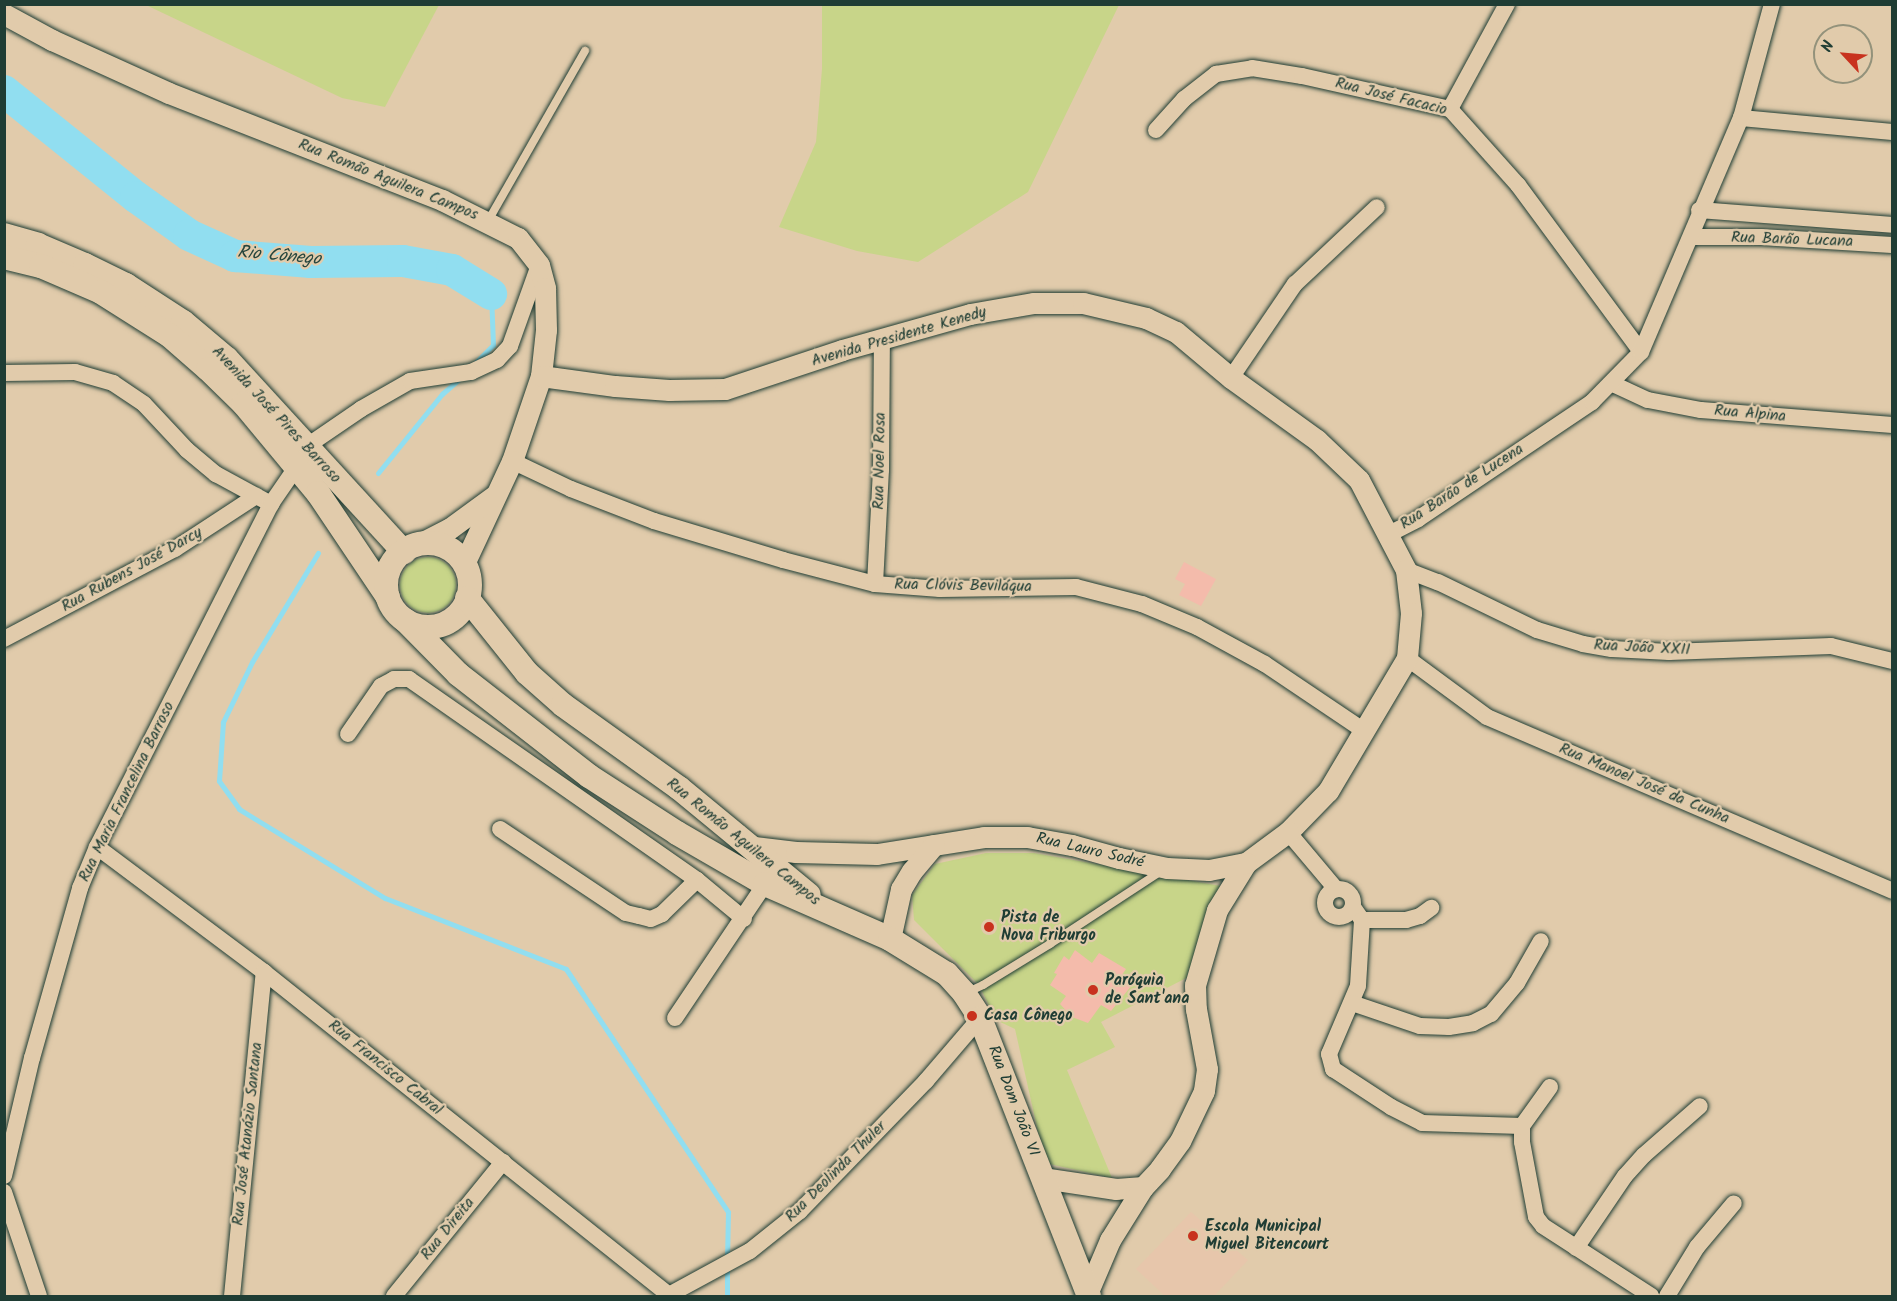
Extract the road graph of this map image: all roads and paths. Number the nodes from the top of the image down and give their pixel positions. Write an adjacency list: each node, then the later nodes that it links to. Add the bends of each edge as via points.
1 (1507, 4): 5 (street)
2 (1772, 4): 6 (street, Rua Barão de Lucena)
3 (4, 14): 11 (street, Rua Romão Aguilera Campos, via 169,93)
4 (585, 51): 11 (lane)
5 (1450, 109): 7 (street, Rua José Facacio, via 1252,68 1216,74 1184,99); 19 (street, Rua José Facacio, via 1518,185)
6 (1740, 118): 8 (street); 10 (street, Rua Barão de Lucena)
7 (1156, 130)
8 (1893, 132)
9 (1377, 207): 22 (street, via 1295,284)
10 (1699, 210): 12 (street, Rua Barão Lucana); 14 (street, Rua Barão de Lucena)
11 (488, 220): 17 (street, Rua Romão Aguilera Campos, via 518,238)
12 (1893, 225)
13 (4, 235): 25 (main road, Avenida José Pires Barroso, via 38,245 126,285 183,322 227,360)
14 (1691, 237): 15 (street, Rua Barão Lucana); 19 (street, Rua Barão de Lucena)
15 (1893, 245)
16 (4, 257): 25 (main road, Avenida José Pires Barroso, via 41,267 101,292 169,335)
17 (539, 265): 21 (street, Rua Romão Aguilera Campos, via 545,288 546,330); 25 (street, via 510,346 497,360 471,372 410,381)
18 (882, 338): 21 (street, Avenida Presidente Kenedy, via 725,389 669,390); 22 (street, Avenida Presidente Kenedy, via 970,314 1034,303 1083,303 1146,318 1176,332); 34 (street, Rua Noel Rosa)
19 (1641, 352): 23 (street, Rua Barão de Lucena)
20 (4, 373): 27 (street, via 75,372 113,383 144,404 187,450 216,474)
21 (541, 376): 26 (street, Rua Romão Aguilera Campos)
22 (1232, 378): 30 (street, Avenida Presidente Kenedy, via 1317,440 1359,480)
23 (1613, 384): 24 (street, Rua Alpina, via 1648,400 1674,406); 30 (street, Rua Barão de Lucena, via 1480,478)
24 (1893, 425)
25 (302, 456): 29 (street, Rua Maria Francelina Barroso); 31 (main road, Avenida José Pires Barroso); 35 (main road, Avenida José Pires Barroso)
26 (512, 460): 28 (street, Rua Romão Aguilera Campos); 34 (street, Rua Clóvis Beviláqua, via 571,489 654,521)
27 (256, 496): 29 (street); 38 (street, Rua Rubens José Darcy, via 175,549)
28 (494, 496): 31 (street, via 449,529); 32 (street, Rua Romão Aguilera Campos)
29 (271, 504): 46 (street, Rua Maria Francelina Barroso)
30 (1389, 534): 33 (street, Rua Barão de Lucena)
31 (411, 548): 32 (main road, via 444,546); 35 (main road, via 393,562 387,575)
32 (464, 564): 36 (main road, via 469,580)
33 (1406, 570): 39 (street, Rua Barão de Lucena, via 1411,613); 40 (street, Rua João XXII, via 1537,630 1583,644 1670,652 1831,646)
34 (875, 584): 41 (street, Rua Clóvis Beviláqua, via 940,589 1076,587 1142,604 1197,627 1265,664)
35 (388, 597): 37 (main road)
36 (467, 598): 37 (main road, via 459,613 446,623 429,627); 47 (main road, Rua Romão Aguilera Campos, via 527,673 563,705 679,788)
37 (405, 620): 51 (main road, Rua Romão Aguilera Campos, via 458,674 589,776)
38 (4, 639)
39 (1407, 658): 41 (street, Rua Barão de Lucena); 53 (street, Rua Manoel José da Cunha, via 1487,717)
40 (1893, 661)
41 (1363, 730): 44 (street, Rua Barão de Lucena, via 1328,792)
42 (348, 734): 50 (street, via 381,686 394,679 409,679)
43 (500, 829): 50 (street, via 626,913 651,919 662,914)
44 (1288, 832): 48 (street, Rua Barão de Lucena); 52 (street)
45 (934, 845): 47 (street, Rua Lauro Sodré, via 877,854); 49 (street, Rua Lauro Sodré, via 984,837 1027,837); 58 (street, via 901,889)
46 (97, 848): 60 (street, Rua Francisco Cabral); 69 (street, Rua Maria Francelina Barroso, via 59,956)
47 (754, 848): 55 (main road, Rua Romão Aguilera Campos)
48 (1246, 863): 49 (street, Rua Lauro Sodré, via 1209,870); 71 (street, via 1217,910 1195,985 1208,1069 1204,1091 1180,1141)
49 (1167, 868): 61 (lane, via 983,986)
50 (697, 880): 57 (street)
51 (765, 884): 55 (main road, Rua Romão Aguilera Campos); 57 (street)
52 (1336, 889): 56 (street, via 1346,890 1353,897); 56 (street, via 1327,894 1324,904 1328,913 1337,918)
53 (1893, 891)
54 (1431, 908): 56 (street, via 1406,920)
55 (827, 910): 58 (main road, Rua Dom João VI)
56 (1358, 914): 62 (street, via 1358,986)
57 (744, 919): 63 (street)
58 (890, 939): 61 (main road, Rua Dom João VI, via 947,974)
59 (1541, 941): 62 (street, via 1504,999 1491,1014 1473,1023 1420,1026)
60 (264, 972): 68 (street, Rua Francisco Cabral); 77 (street, Rua José Atanázio Santana)
61 (964, 993): 64 (main road, Rua Dom João VI)
62 (1352, 1004): 67 (street, via 1329,1054 1333,1069 1422,1123)
63 (675, 1018)
64 (980, 1018): 70 (main road, Rua Dom João VI); 79 (street, Rua Deolinda Thuler, via 926,1081 800,1211 750,1251)
65 (1550, 1087): 67 (street)
66 (1700, 1106): 74 (street, via 1638,1162)
67 (1522, 1126): 74 (street, via 1536,1217)
68 (503, 1162): 78 (street, Rua Direita); 79 (street, Rua Francisco Cabral)
69 (4, 1176)
70 (1042, 1178): 71 (street, via 1116,1189); 75 (main road, Rua Dom João VI)
71 (1143, 1186): 75 (street, via 1110,1240)
72 (4, 1192): 76 (street)
73 (1734, 1203): 81 (street, via 1697,1247)
74 (1576, 1248): 80 (street)
75 (1088, 1295)
76 (39, 1296)
77 (232, 1296)
78 (394, 1296)
79 (668, 1296)
80 (1651, 1296)
81 (1667, 1296)

